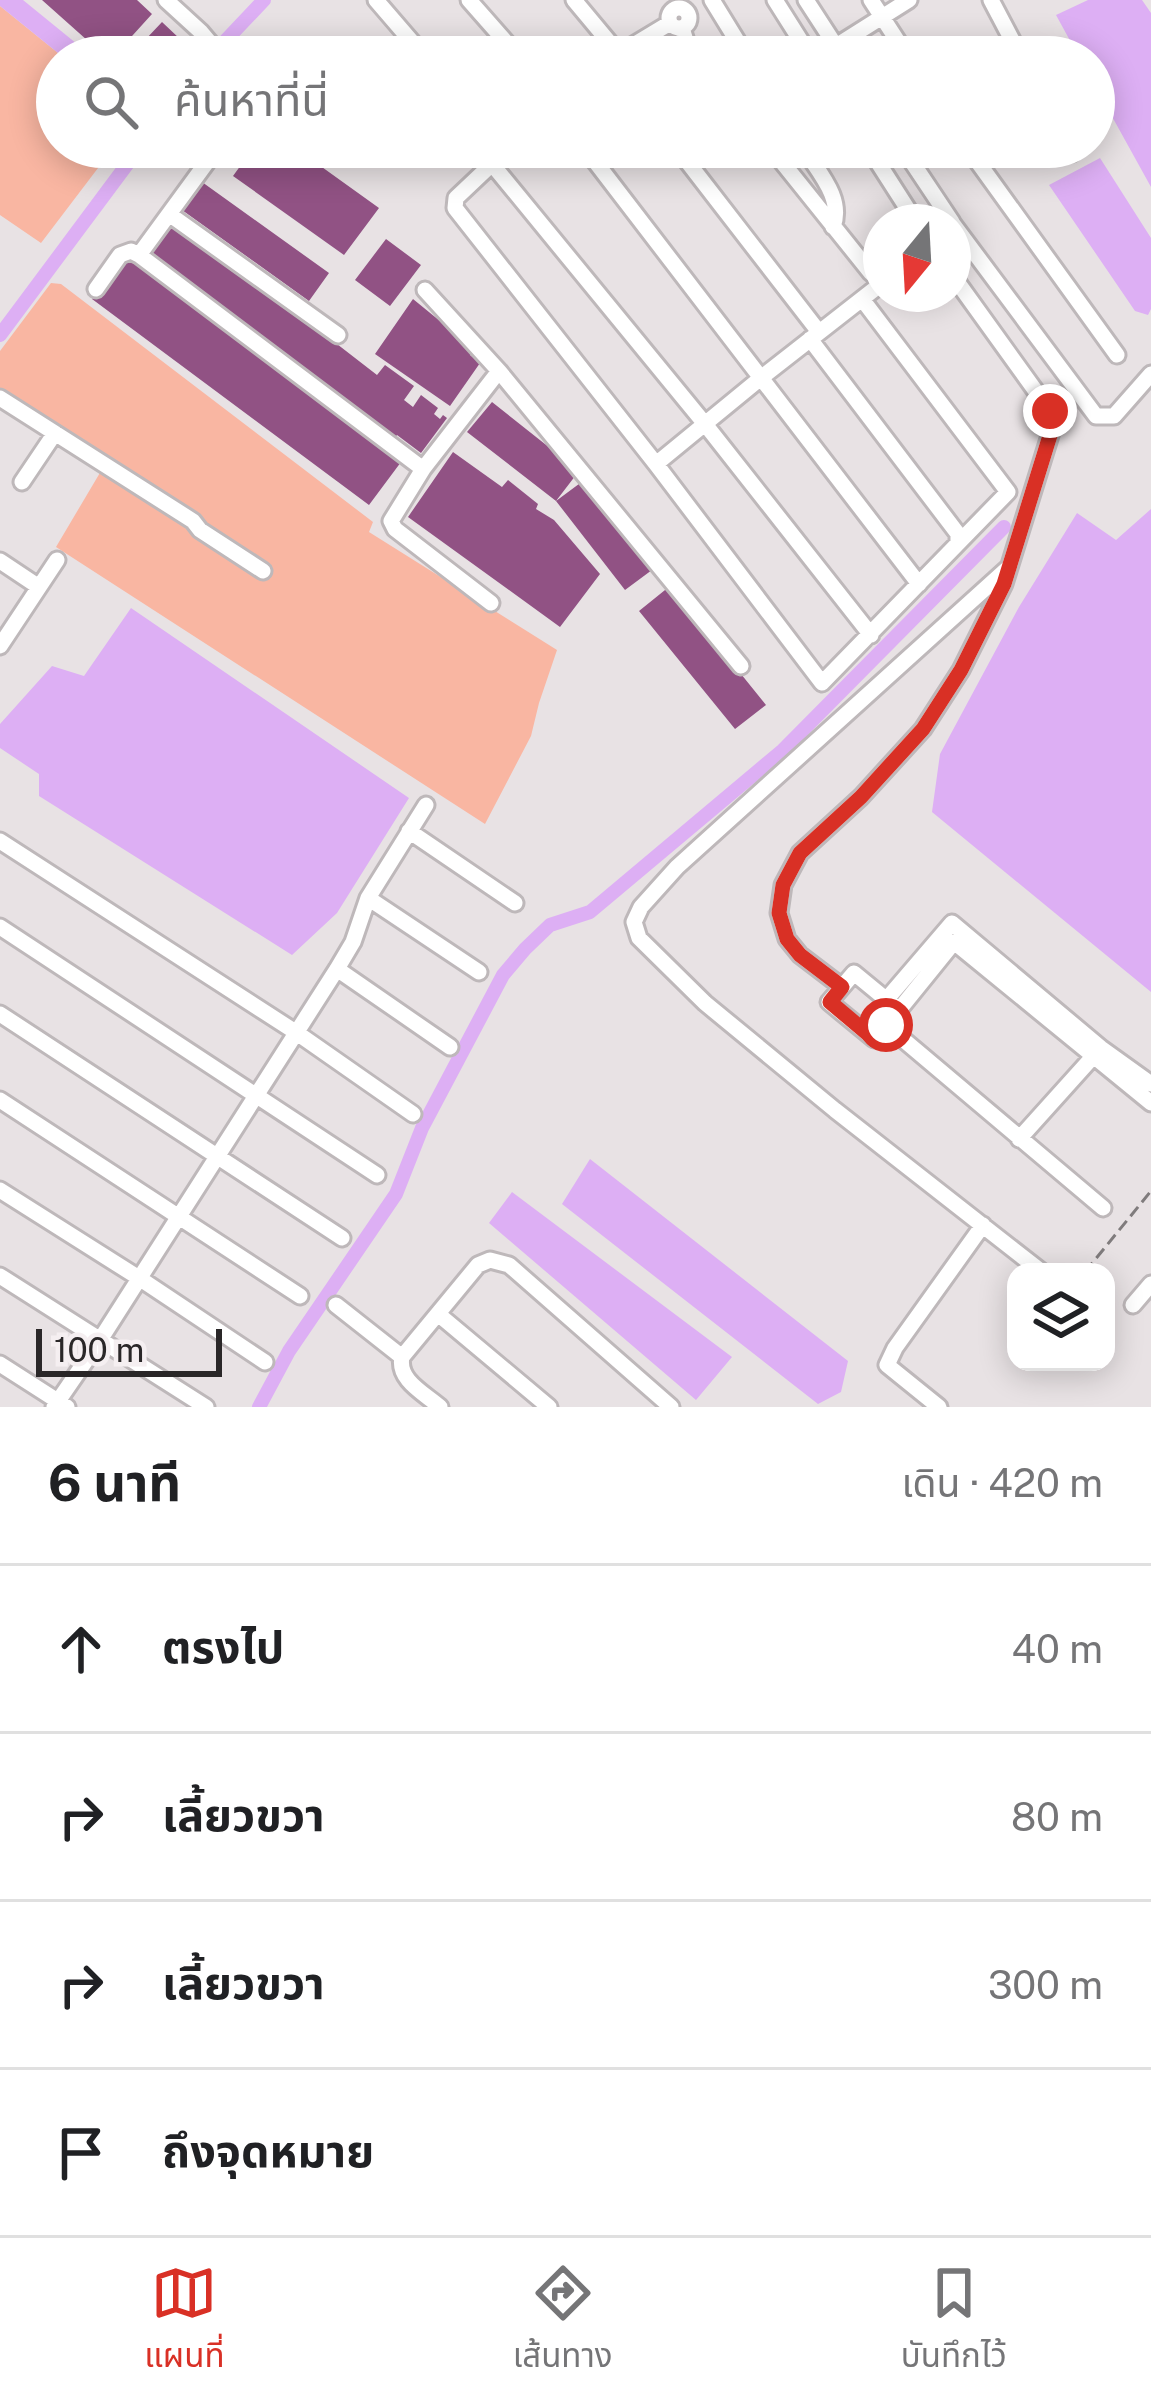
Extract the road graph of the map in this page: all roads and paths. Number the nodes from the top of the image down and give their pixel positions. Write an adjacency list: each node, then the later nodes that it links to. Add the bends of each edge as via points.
1 (166, 0): 13 (street)
2 (198, 0): 13 (street)
3 (376, 0): 16 (street)
4 (470, 0): 17 (street)
5 (574, 0): 18 (street)
6 (712, 0): 20 (street)
7 (775, 0): 21 (street)
8 (806, 0): 22 (street)
9 (871, 0): 14 (street)
10 (909, 0): 14 (street)
11 (991, 0): 25 (street)
12 (673, 15): 19 (street)
13 (184, 17): 15 (street)
14 (882, 18): 23 (street); 24 (street)
15 (204, 36)
16 (406, 36)
17 (501, 36)
18 (602, 36)
19 (644, 36)
20 (734, 36)
21 (798, 36)
22 (830, 36)
23 (860, 36)
24 (894, 36)
25 (1010, 36)
26 (203, 168): 38 (street)
27 (488, 168): 56 (street, via 456,197 455,208)
28 (495, 168): 54 (street)
29 (600, 168): 52 (street)
30 (691, 168): 48 (street)
31 (787, 168): 39 (street)
32 (816, 168): 39 (street, via 836,201)
33 (881, 168): 36 (street)
34 (916, 168): 37 (street)
35 (982, 168): 49 (street)
36 (904, 204)
37 (940, 204)
38 (170, 214): 41 (street); 47 (street)
39 (833, 226): 42 (street)
40 (971, 249): 51 (street, via 1096,416 1114,416)
41 (139, 255): 43 (street, via 120,256); 57 (street)
42 (863, 263)
43 (96, 289)
44 (425, 290): 50 (street)
45 (862, 299): 48 (street); 59 (street, via 1008,492)
46 (971, 301): 62 (street, via 1050,411 1052,429)
47 (338, 335)
48 (814, 336): 52 (street); 59 (street)
49 (1117, 355)
50 (500, 370): 57 (street); 69 (street)
51 (1151, 374)
52 (761, 377): 54 (street); 64 (street)
53 (0, 398): 55 (street)
54 (705, 424): 56 (street); 67 (street)
55 (55, 433): 58 (street); 63 (street)
56 (656, 464): 67 (street, via 822,683)
57 (423, 469): 66 (street, via 395,512 395,529)
58 (22, 482)
59 (958, 541): 64 (street)
60 (57, 560): 65 (street)
61 (0, 561): 65 (street)
62 (1009, 567): 78 (street, via 923,729 800,853 783,885 779,913 787,939); 97 (street, via 677,868 634,922 639,938 705,1003)
63 (263, 571)
64 (920, 584): 67 (street)
65 (39, 587): 68 (street)
66 (490, 602)
67 (871, 635)
68 (0, 646)
69 (741, 665)
70 (426, 805): 71 (street)
71 (409, 831): 73 (street); 74 (street)
72 (0, 841): 82 (street)
73 (368, 898): 76 (street); 77 (street)
74 (515, 903)
75 (0, 927): 86 (street)
76 (337, 969): 82 (street); 83 (street)
77 (479, 972)
78 (842, 987): 79 (street, via 854,973); 81 (street, via 830,1002 874,1039)
79 (892, 1005): 81 (street); 84 (street, via 952,923)
80 (0, 1014): 91 (street)
81 (886, 1025): 90 (street)
82 (297, 1033): 86 (street); 89 (street)
83 (450, 1047)
84 (1097, 1052): 85 (street); 88 (street); 90 (street)
85 (1151, 1084)
86 (258, 1096): 91 (street); 92 (street)
87 (0, 1100): 96 (street)
88 (1151, 1103)
89 (413, 1114)
90 (1019, 1139): 95 (street)
91 (219, 1155): 96 (street); 98 (street)
92 (377, 1175)
93 (0, 1190): 102 (street)
94 (1151, 1191): 100 (path)
95 (1103, 1208)
96 (180, 1216): 102 (street); 104 (street)
97 (983, 1225): 99 (street); 117 (street, via 887,1365)
98 (341, 1238)
99 (1031, 1263)
100 (1092, 1263)
101 (0, 1276): 108 (street)
102 (139, 1278): 108 (street); 110 (street)
103 (1151, 1284): 106 (street)
104 (300, 1296)
105 (335, 1305): 109 (street)
106 (1132, 1305)
107 (438, 1314): 109 (street); 115 (street); 116 (street, via 478,1265 501,1261)
108 (100, 1340): 112 (street); 113 (street)
109 (402, 1357): 114 (street, via 404,1376)
110 (265, 1362)
111 (0, 1364): 112 (street)
112 (60, 1405)
113 (206, 1407)
114 (440, 1407)
115 (549, 1407)
116 (671, 1407)
117 (939, 1407)

